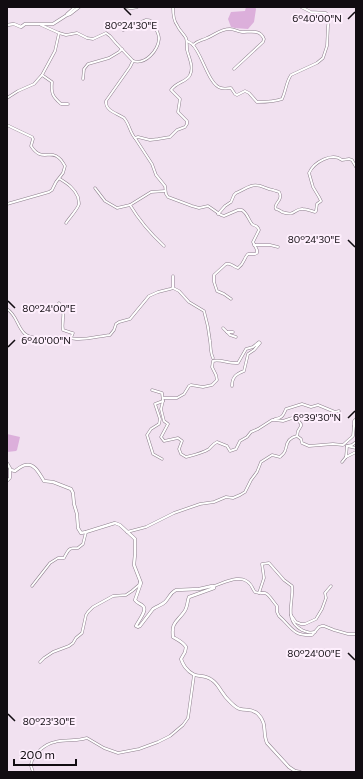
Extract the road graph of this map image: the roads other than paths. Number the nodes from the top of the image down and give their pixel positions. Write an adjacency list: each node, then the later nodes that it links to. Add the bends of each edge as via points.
1 (75, 7): 7 (street)
2 (79, 7): 7 (street)
3 (126, 7): 4 (street)
4 (137, 7)
5 (173, 7): 12 (street, via 176,24)
6 (301, 7): 13 (street, via 311,12 326,13 329,19 327,46 323,58 317,63 291,75 282,99 277,101 257,102 245,91 237,95 231,88 217,86)
7 (67, 15): 9 (street, via 53,24)
8 (7, 24): 9 (street, via 21,27 25,24)
9 (40, 24): 11 (street)
10 (123, 30): 15 (street, via 149,20 158,33 159,41 154,51 145,60)
11 (59, 33): 14 (street, via 77,33 93,39 106,33); 17 (street, via 55,51)
12 (187, 41): 13 (street); 22 (street, via 192,66 190,76 173,86 171,90 180,99 178,112 187,121 186,126 164,138)
13 (193, 45): 16 (street, via 228,29 239,32 256,31 263,36 263,42)
14 (122, 49): 15 (street); 18 (street, via 109,58 88,64 84,69)
15 (133, 61): 22 (street, via 106,104 126,121)
16 (234, 69)
17 (42, 75): 19 (street, via 34,84); 20 (street, via 52,82 51,90 55,99 61,104)
18 (83, 79)
19 (7, 98)
20 (68, 104)
21 (7, 125): 24 (street, via 32,137 31,146 38,154 58,157 65,166)
22 (135, 138): 26 (street)
23 (356, 167): 29 (street, via 352,160 336,157 314,165 309,173 321,201 317,204 315,212 303,208 287,214 276,207 280,198 279,192 257,185 236,193 231,202)
24 (60, 178): 27 (street, via 49,192); 30 (street, via 74,190 79,200 77,208)
25 (95, 188): 28 (street, via 105,201 117,208)
26 (165, 191): 28 (street, via 151,192); 29 (street, via 168,197 199,208 208,206)
27 (7, 204)
28 (130, 204): 32 (street, via 137,216)
29 (218, 214): 31 (street, via 224,216 242,210 252,224 259,228 253,239)
30 (66, 223)
31 (254, 245): 33 (street); 36 (street, via 257,253 248,254 238,268 228,263 214,275 217,291)
32 (164, 246)
33 (278, 247)
34 (173, 276): 35 (street)
35 (173, 288): 43 (street, via 149,296 130,319 116,324 110,335); 44 (street, via 204,311)
36 (231, 299)
37 (59, 303): 43 (street, via 64,311 62,328 72,332)
38 (7, 310): 43 (street, via 11,312 25,335 36,338)
39 (223, 328): 40 (street)
40 (227, 332): 41 (street); 42 (street)
41 (233, 332)
42 (236, 337)
43 (71, 338)
44 (212, 358)
45 (232, 386): 47 (street, via 234,377 244,371 248,354 260,343 246,349 238,363 214,360 211,364 216,380 212,385 191,385 184,394)
46 (152, 390): 47 (street, via 162,393)
47 (163, 400): 50 (street, via 161,409 164,421 168,424 161,437 164,441 178,438 182,442 178,449 186,457 204,452 217,442 227,446 230,451 236,449 240,441 251,432); 59 (street, via 154,404 160,419 147,436 153,454)
48 (339, 411): 50 (street, via 302,404 286,409 280,419)
49 (356, 419): 51 (street)
50 (275, 420): 52 (street, via 297,419 301,426)
51 (355, 425): 54 (street, via 353,436)
52 (297, 436): 54 (street, via 308,446); 65 (street, via 289,440 283,455 272,455 261,462 245,492 240,496 200,504 146,527)
53 (356, 442): 55 (street)
54 (344, 445): 55 (street)
55 (347, 446): 56 (street); 58 (street)
56 (356, 448)
57 (356, 452): 58 (street)
58 (346, 457): 60 (street)
59 (162, 459)
60 (342, 462)
61 (7, 463): 62 (street)
62 (10, 468): 63 (street, via 10,478); 64 (street, via 15,471 24,465 30,465 36,468 44,481 71,489 78,528 81,533)
63 (7, 481)
64 (86, 532): 65 (street, via 115,523); 67 (street, via 83,544 78,548 71,548 64,558 58,558 50,563)
65 (127, 532): 66 (street, via 135,539 134,565)
66 (141, 581): 68 (street, via 136,600 145,609 136,623 138,627 156,606 165,602 174,591); 74 (street, via 126,596 113,596 93,606 86,615 82,633 73,643 52,652)
67 (32, 586)
68 (214, 586): 70 (street, via 239,579 250,583 255,592); 75 (street, via 189,597 186,609 175,622 172,631 173,637 186,647 181,661)
69 (330, 586): 71 (street, via 316,619 301,624 296,622)
70 (259, 593): 71 (street, via 264,578 262,564 269,563 292,586); 72 (street, via 269,596 277,606 279,616 296,633 305,636)
71 (291, 614): 72 (street, via 297,627 308,633)
72 (316, 631): 73 (street, via 324,626)
73 (356, 634)
74 (40, 662)
75 (194, 675): 76 (street, via 188,718 170,736 139,749 118,753 87,738 54,742 37,753 32,762); 77 (street, via 212,679 226,697 240,709 255,711 263,722 264,738 267,743 289,767)
76 (33, 772)
77 (300, 772)

